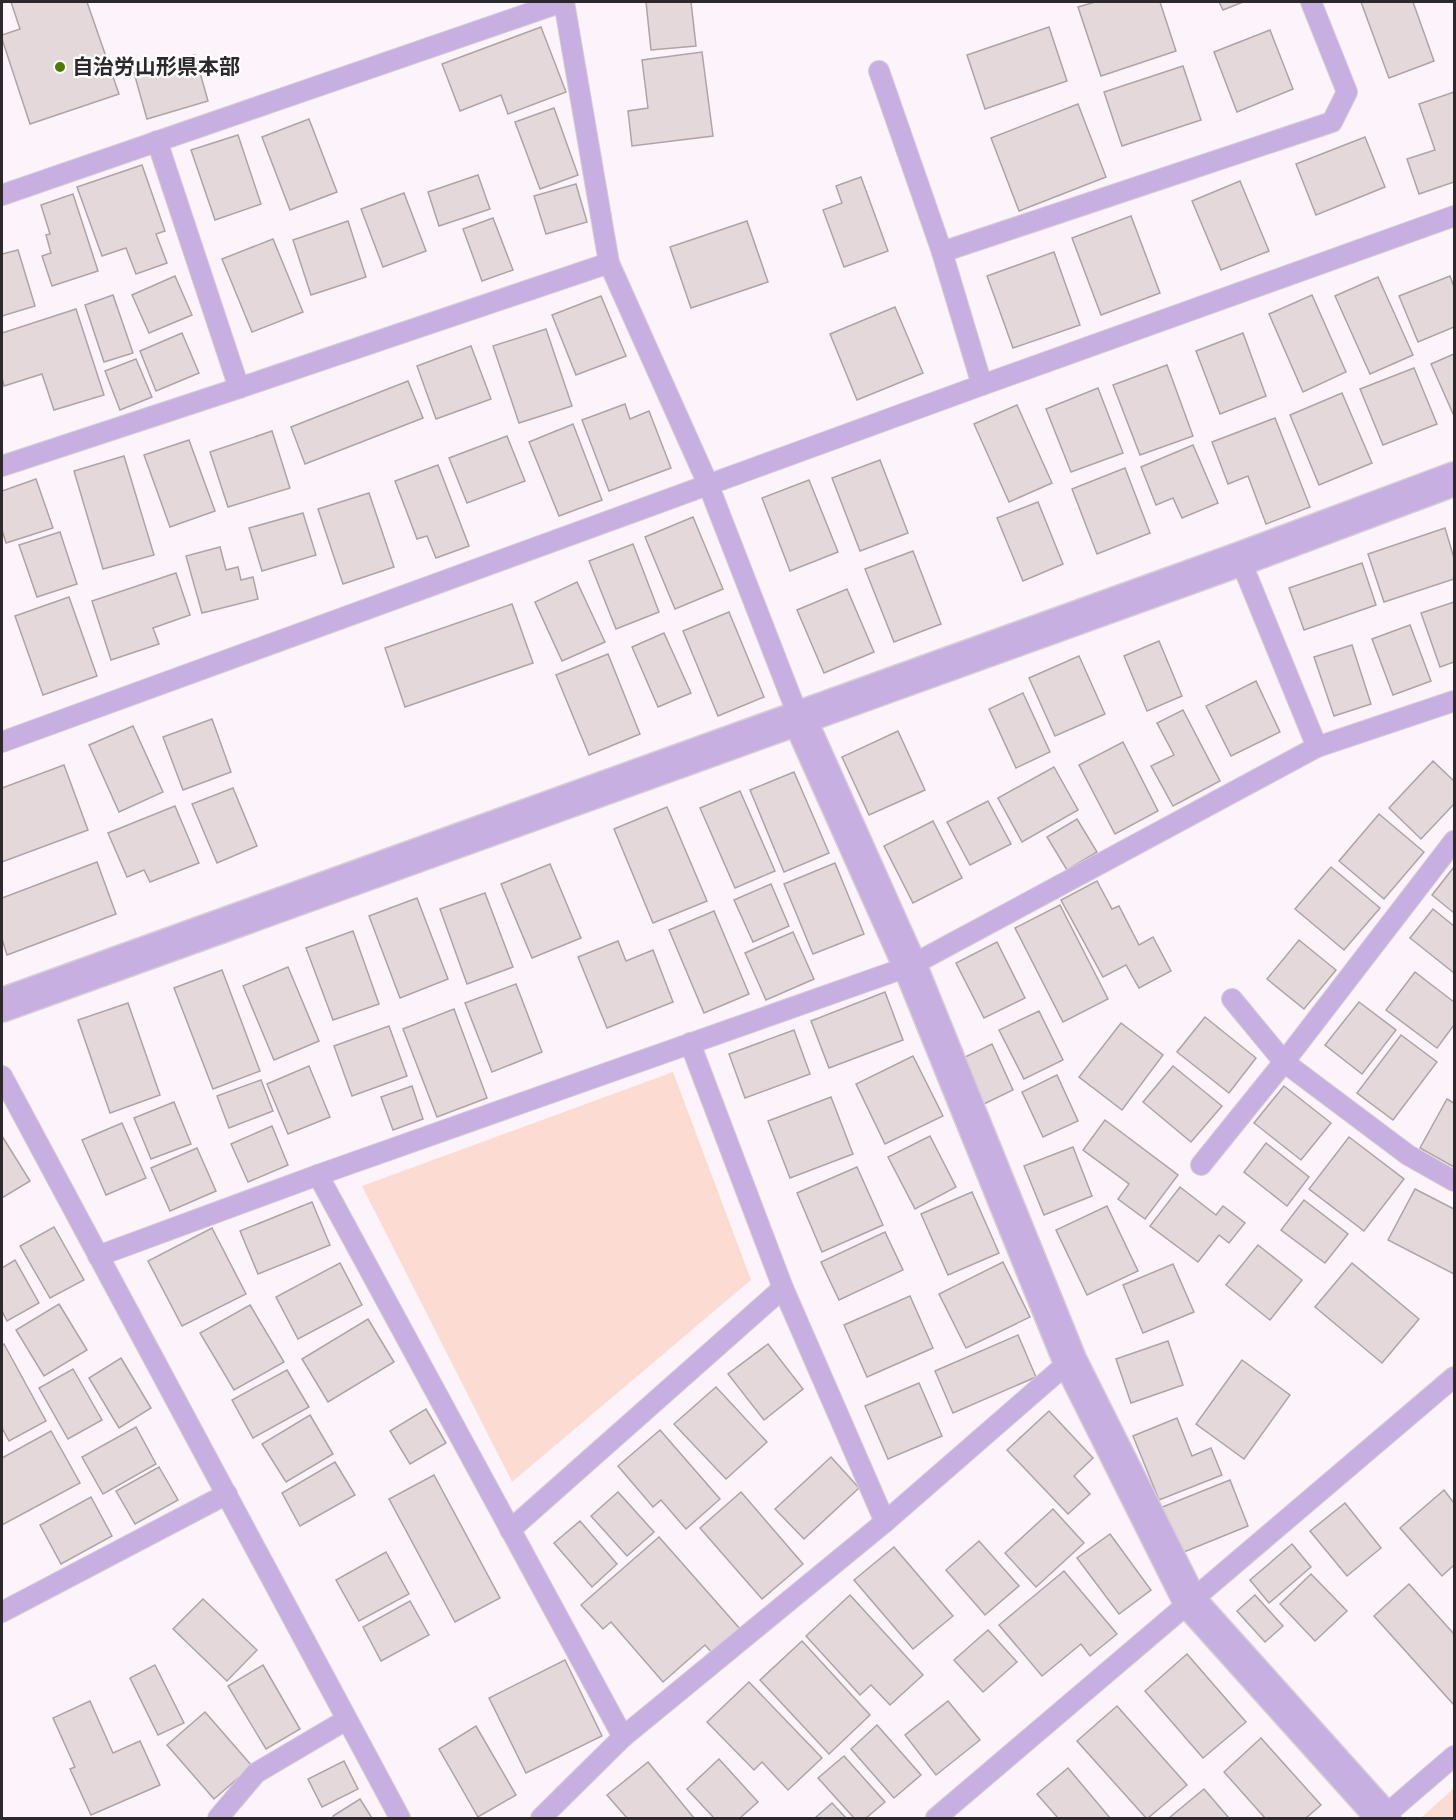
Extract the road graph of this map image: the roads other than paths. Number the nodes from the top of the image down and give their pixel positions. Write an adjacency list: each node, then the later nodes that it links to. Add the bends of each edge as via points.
1 (563, 2): 4 (lane); 8 (lane)
2 (1311, 2): 7 (lane, via 1347,92 1332,122)
3 (879, 71): 7 (lane)
4 (158, 141): 5 (lane); 10 (lane)
5 (2, 195)
6 (1452, 222): 9 (lane)
7 (942, 252): 9 (lane)
8 (609, 264): 10 (lane); 13 (lane)
9 (982, 385): 13 (lane)
10 (239, 388): 11 (lane)
11 (2, 466)
12 (1455, 479): 14 (street)
13 (708, 484): 16 (lane); 17 (lane)
14 (1240, 559): 16 (street); 18 (lane)
15 (1455, 701): 18 (lane)
16 (799, 718): 20 (street); 22 (street)
17 (2, 742)
18 (1317, 747): 20 (lane)
19 (1455, 842): 24 (lane)
20 (910, 966): 23 (lane); 31 (street)
21 (1232, 999): 24 (lane)
22 (2, 1005)
23 (690, 1043): 27 (lane); 30 (lane)
24 (1284, 1062): 26 (lane); 28 (lane, via 1408,1155)
25 (2, 1076): 29 (lane)
26 (1201, 1165)
27 (318, 1175): 29 (lane); 35 (lane)
28 (1455, 1181)
29 (98, 1256): 33 (lane)
30 (783, 1288): 34 (lane); 35 (lane)
31 (1070, 1361): 34 (lane); 36 (street)
32 (1455, 1377): 36 (lane)
33 (227, 1494): 37 (lane); 38 (lane)
34 (885, 1522): 39 (lane)
35 (510, 1530): 39 (lane)
36 (1191, 1603): 44 (lane); 45 (street)
37 (2, 1612)
38 (346, 1720): 41 (lane, via 256,1773); 42 (lane)
39 (623, 1737): 43 (lane)
40 (1455, 1756): 45 (lane)
41 (218, 1818)
42 (400, 1818)
43 (541, 1818)
44 (936, 1818)
45 (1383, 1818)

